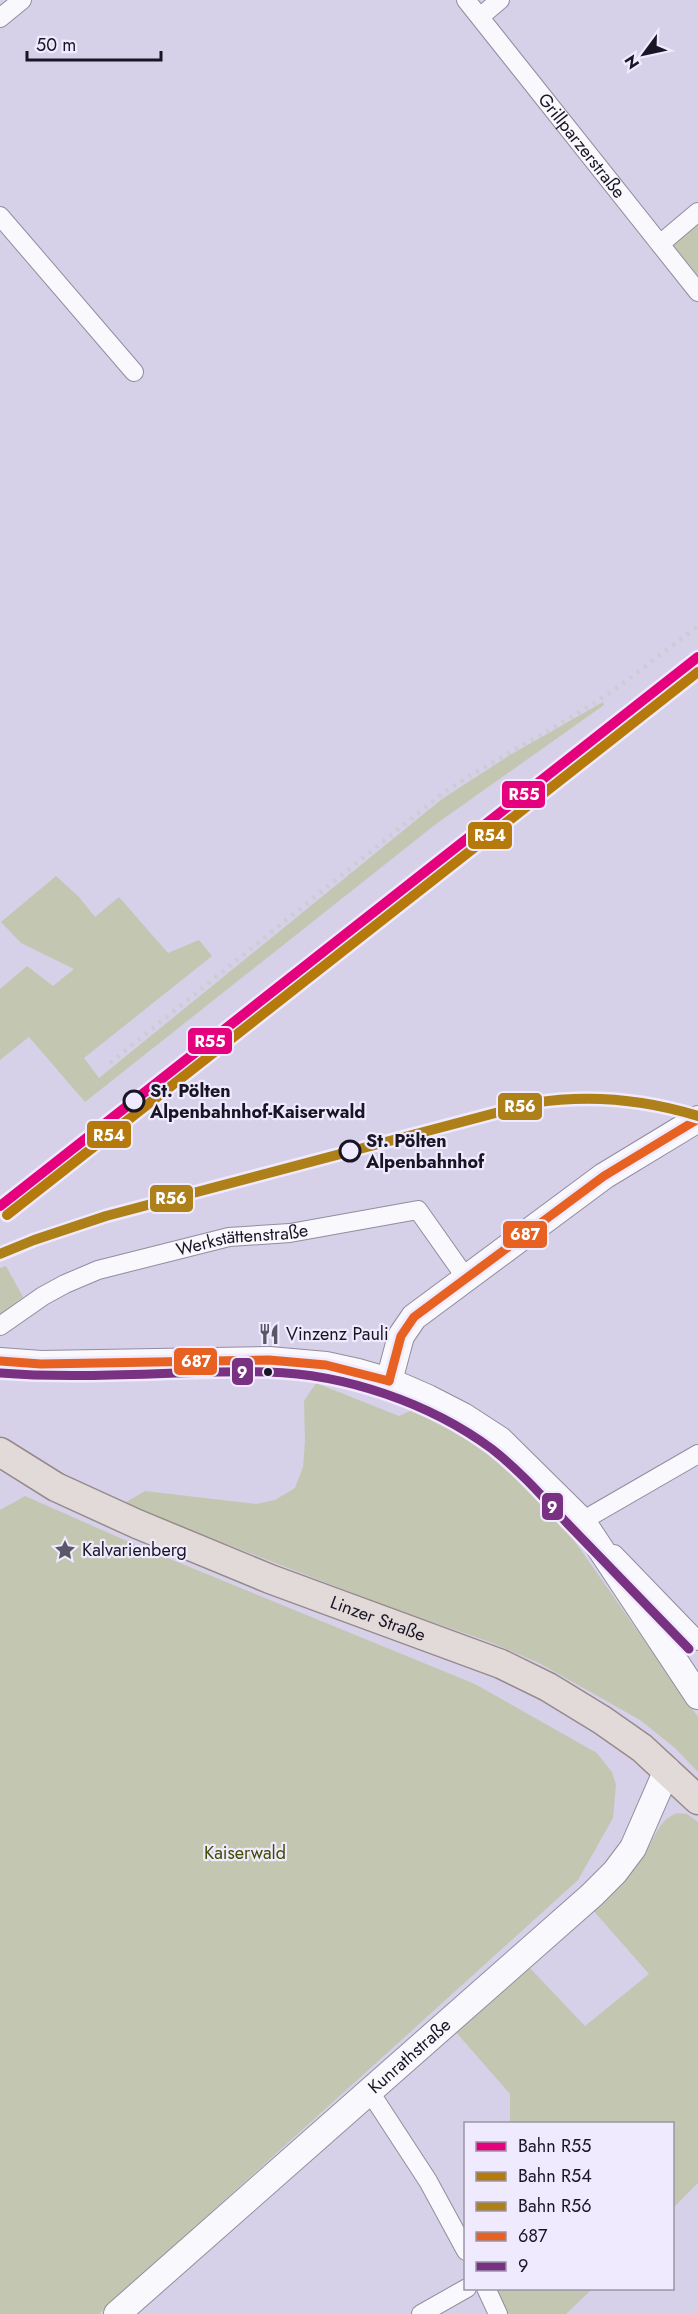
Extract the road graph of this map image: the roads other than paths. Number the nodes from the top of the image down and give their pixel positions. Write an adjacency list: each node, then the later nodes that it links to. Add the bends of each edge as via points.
1 (22, 0): 5 (street)
2 (466, 0): 4 (street, Grillparzerstraße)
3 (500, 0): 4 (street)
4 (480, 17): 8 (street, Grillparzerstraße)
5 (0, 18)
6 (698, 212): 8 (street)
7 (0, 216): 10 (street)
8 (660, 244): 9 (street, Grillparzerstraße)
9 (698, 292)
10 (134, 372)
11 (698, 1119): 12 (street, via 604,1176)
12 (466, 1278): 13 (street, Werkstättenstraße, via 418,1210 290,1233 230,1237 98,1270 43,1296); 15 (street, via 414,1317 400,1336)
13 (0, 1326)
14 (0, 1361): 15 (street, via 40,1364 269,1360 326,1365)
15 (389, 1381): 18 (street, via 463,1416 500,1440)
16 (0, 1452): 21 (main road, Linzer Straße, via 56,1487 137,1524 270,1579 501,1664 602,1720)
17 (698, 1454): 18 (street)
18 (582, 1521): 19 (street); 20 (street)
19 (698, 1641)
20 (698, 1696)
21 (667, 1770): 22 (main road, Linzer Straße); 23 (street, Kunrathstraße, via 633,1848 615,1872)
22 (698, 1800)
23 (370, 2092): 24 (street, via 428,2181); 27 (street, Kunrathstraße)
24 (464, 2249)
25 (465, 2290): 28 (street)
26 (486, 2290): 29 (street)
27 (117, 2314)
28 (421, 2314)
29 (498, 2314)

